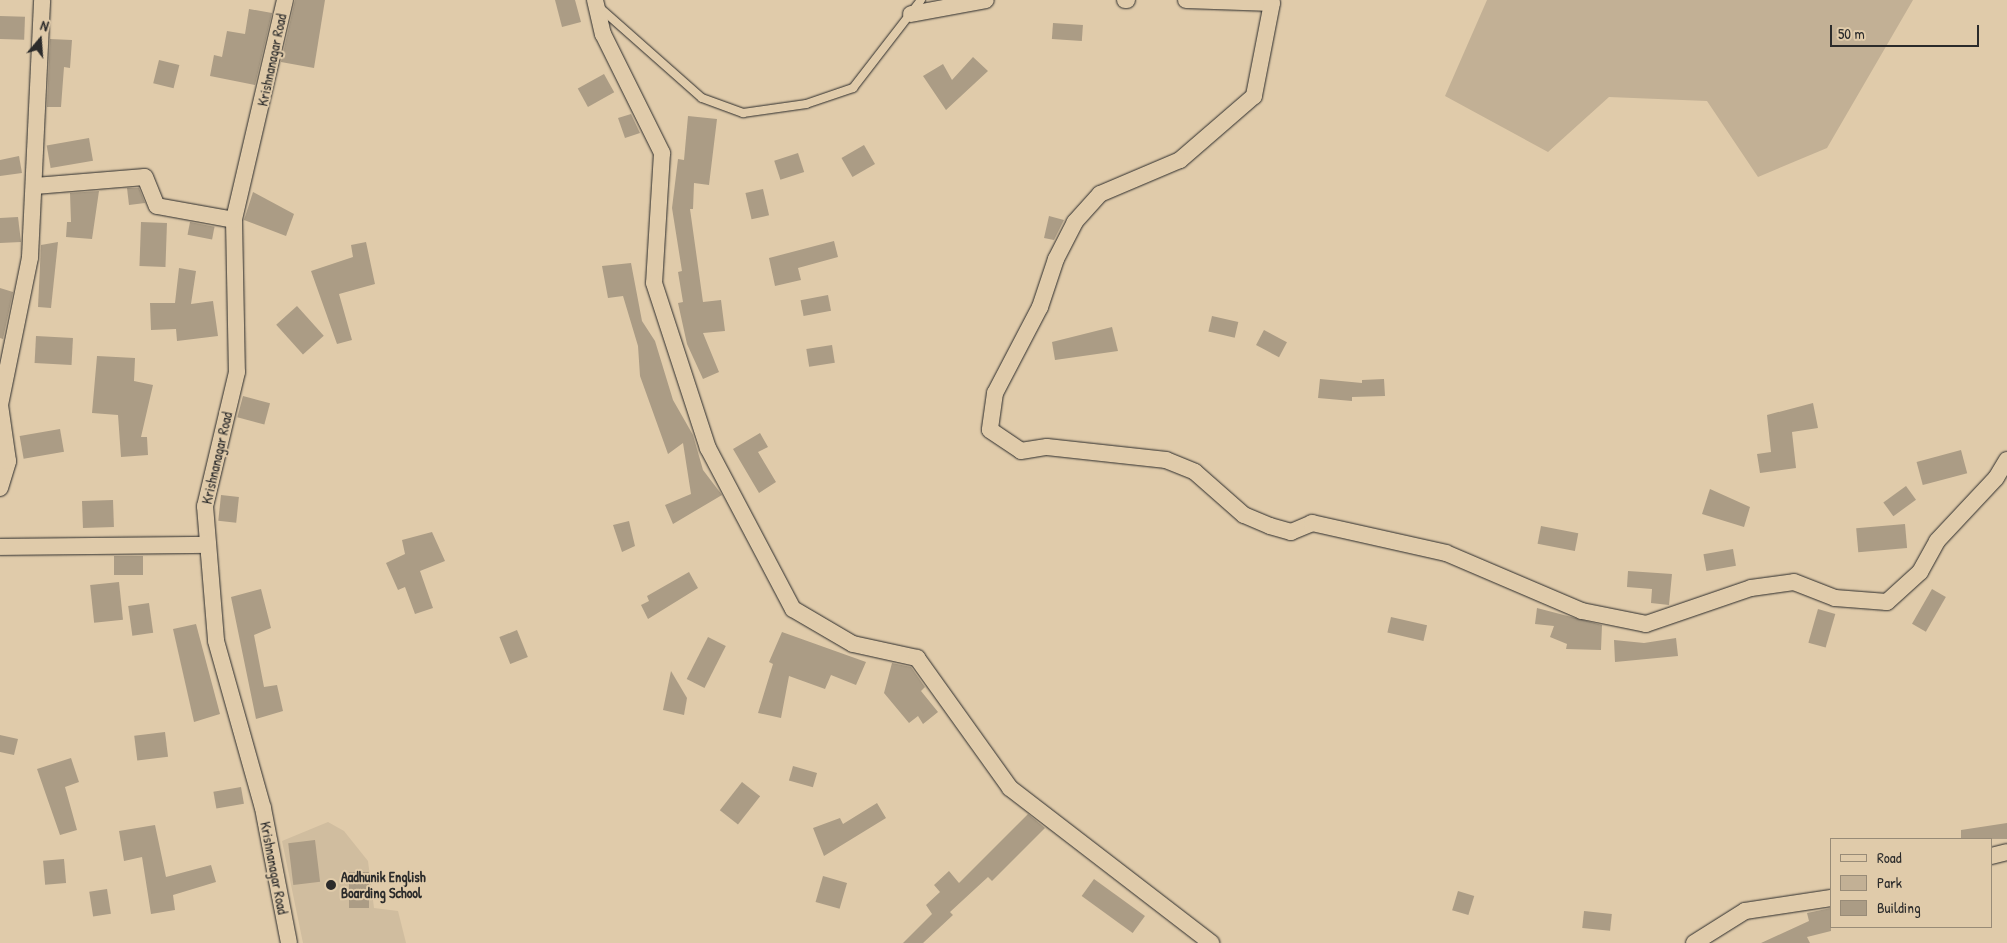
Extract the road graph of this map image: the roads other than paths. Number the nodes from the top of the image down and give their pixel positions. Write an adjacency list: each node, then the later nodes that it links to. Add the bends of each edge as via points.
1 (42, 0): 8 (street)
2 (285, 0): 9 (street, Krishnanagar Road)
3 (921, 0): 7 (lane)
4 (986, 0): 7 (street)
5 (1186, 0): 10 (street, via 1272,3 1254,96 1180,160 1100,194 1075,222 1056,259 1040,307 995,393 990,430 1021,451 1047,447 1166,460 1194,472 1244,515 1270,526 1291,532 1312,523 1446,553 1582,611 1646,624 1751,588 1794,582 1836,598 1887,602 1920,572 1937,541 1996,478)
6 (596, 2): 7 (lane, via 702,98 743,113 806,104 853,88); 18 (street, via 603,34 662,153 654,283 708,448 793,608 852,644 917,658 1010,788)
7 (911, 14)
8 (35, 186): 9 (street, via 145,177 157,206); 11 (street, via 30,257 0,405 8,461)
9 (234, 220): 12 (street, Krishnanagar Road, via 237,372 205,506)
10 (2007, 460)
11 (0, 488)
12 (208, 545): 13 (street); 17 (street, Krishnanagar Road, via 216,641 263,808)
13 (0, 547)
14 (2007, 852): 15 (street)
15 (1992, 856)
16 (1830, 898): 19 (street, via 1745,910)
17 (289, 943)
18 (1212, 943)
19 (1694, 943)

